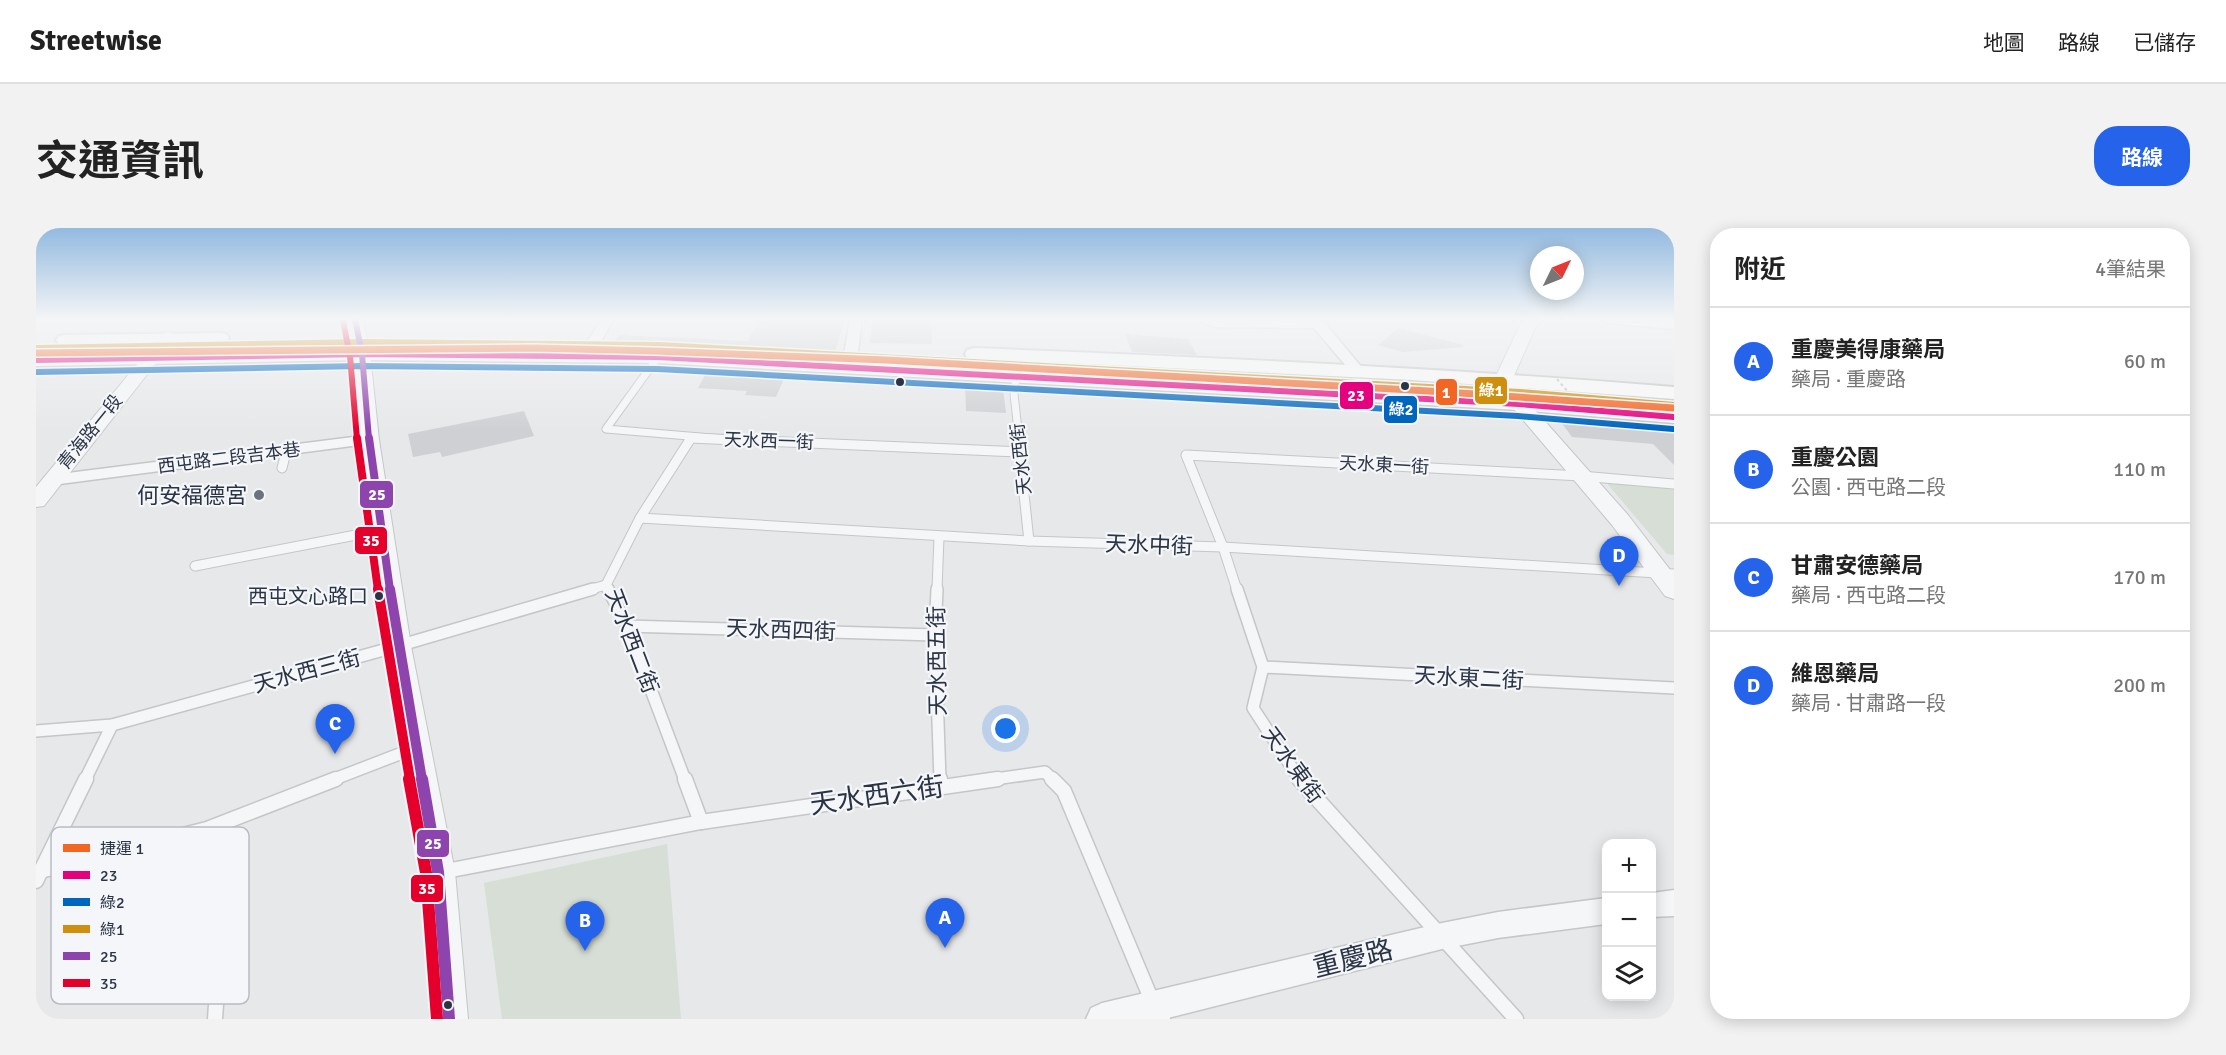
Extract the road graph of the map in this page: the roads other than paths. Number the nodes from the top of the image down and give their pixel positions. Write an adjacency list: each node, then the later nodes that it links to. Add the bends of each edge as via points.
1 (173, 356): 7 (main road)
2 (361, 356): 18 (street)
3 (626, 356): 8 (main road)
4 (820, 356): 9 (main road)
5 (1347, 356): 11 (street)
6 (1514, 356): 13 (street)
7 (150, 357): 10 (main road); 21 (street, 青海路一段)
8 (658, 357): 9 (main road); 17 (lane, 天水西一街, via 606,429)
9 (850, 358): 11 (main road); 12 (main road)
10 (36, 360)
11 (1357, 369): 13 (main road)
12 (1016, 376): 15 (main road); 19 (lane, 天水西街, via 1014,394)
13 (1504, 378): 14 (main road); 15 (street)
14 (1674, 393)
15 (1519, 404): 16 (main road); 20 (street)
16 (1674, 417)
17 (691, 438): 19 (lane, 天水西一街); 24 (lane, 天水西二街)
18 (369, 440): 21 (street, 西屯路二段吉本巷, via 284,460); 25 (street)
19 (1021, 452): 27 (lane, 天水西街)
20 (1581, 476): 22 (lane, 天水東一街); 28 (lane, 天水東一街, via 1186,454); 30 (street)
21 (52, 480): 23 (street, 青海路一段)
22 (1674, 484)
23 (36, 500)
24 (640, 518): 26 (lane, 天水中街); 31 (lane, 天水西二街)
25 (382, 530): 29 (lane); 35 (street)
26 (939, 537): 27 (lane, 天水中街); 34 (lane, 天水西五街)
27 (1029, 542): 28 (lane, 天水中街)
28 (1223, 547): 30 (lane, 天水中街); 36 (lane)
29 (195, 566)
30 (1667, 573): 32 (street)
31 (606, 585): 33 (lane, 天水西二街); 35 (lane, 天水西三街)
32 (1674, 591)
33 (627, 626): 34 (lane, 天水西四街); 42 (lane, 天水西二街)
34 (935, 635): 41 (lane, 天水西五街)
35 (398, 646): 38 (lane, 天水西三街); 40 (street)
36 (1263, 667): 37 (lane, 天水東二街); 51 (lane, 天水東街, via 1253,708 1301,782)
37 (1674, 688)
38 (112, 725): 39 (lane, 天水西三街); 43 (lane)
39 (36, 731)
40 (415, 748): 44 (lane); 46 (street)
41 (940, 786): 42 (lane, 天水西六街); 53 (lane, 天水西六街, via 1045,772 1064,791)
42 (701, 822): 46 (lane, 天水西六街)
43 (62, 827)
44 (212, 827)
45 (51, 849): 47 (lane)
46 (438, 872): 55 (street)
47 (38, 876)
48 (1674, 903): 49 (street)
49 (1656, 905)
50 (1602, 912): 51 (street, 重慶路)
51 (1442, 936): 53 (street, 重慶路); 57 (lane, 天水東街)
52 (216, 1004): 54 (lane)
53 (1159, 1013): 56 (street, 重慶路)
54 (215, 1019)
55 (448, 1019)
56 (1102, 1019)
57 (1516, 1019)

